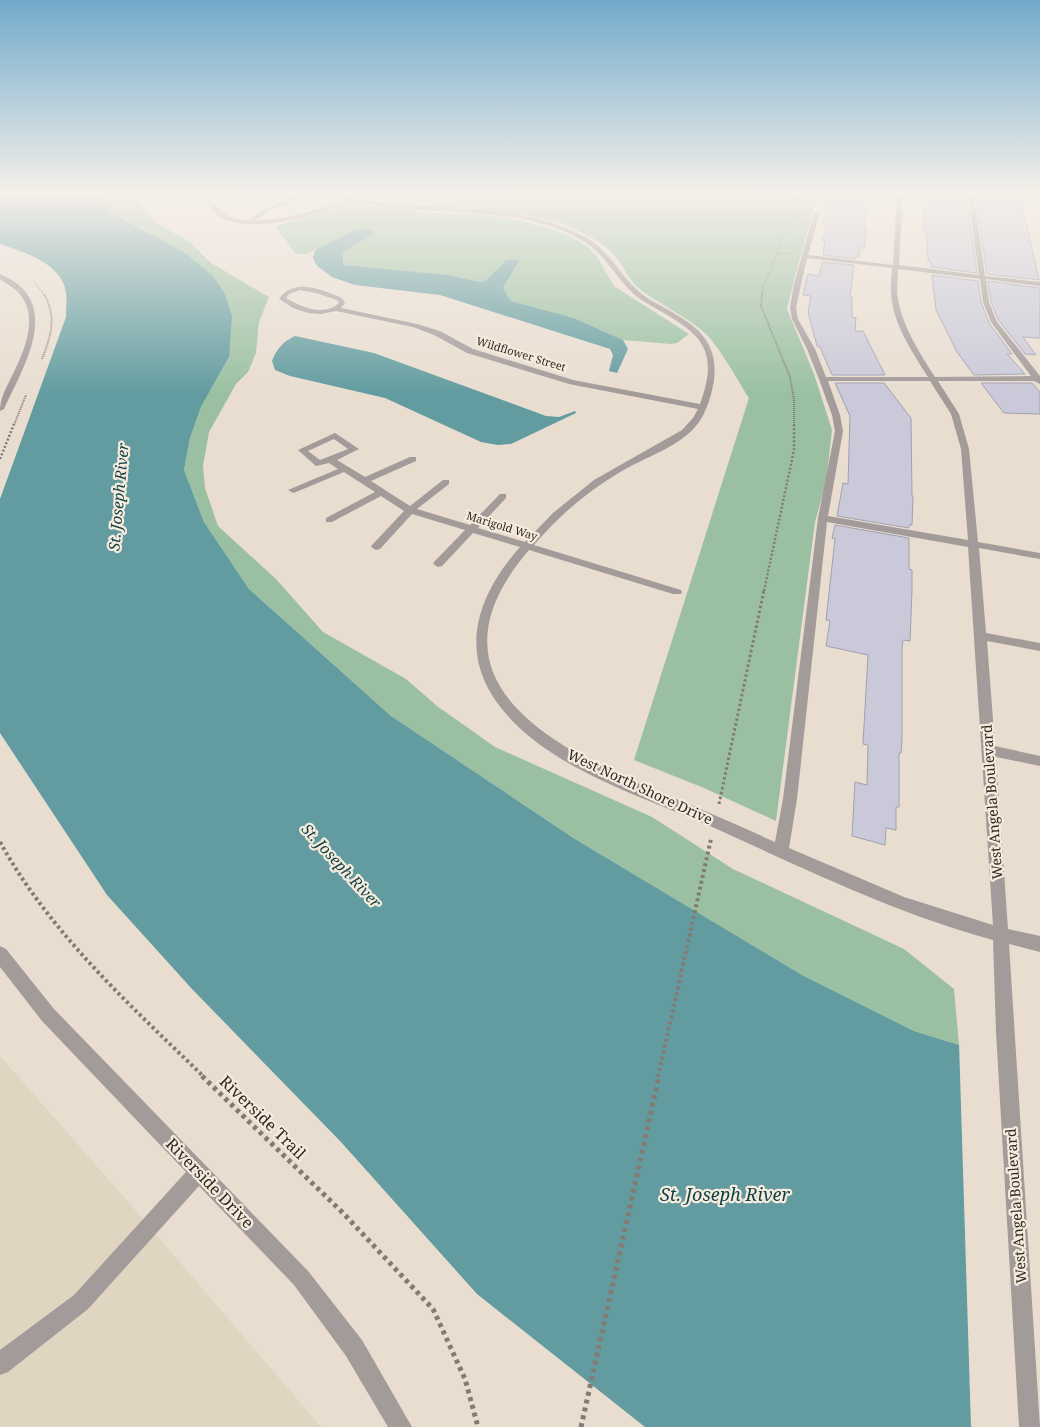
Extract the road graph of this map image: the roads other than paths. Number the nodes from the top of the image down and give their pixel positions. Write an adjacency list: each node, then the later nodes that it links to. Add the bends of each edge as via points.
1 (608, 261): 14 (street, West North Shore Drive, via 626,285 683,322 705,342 710,356 710,386)
2 (804, 261): 11 (street, via 793,307 795,319)
3 (843, 261): 6 (street)
4 (895, 261): 6 (street, West Angela Boulevard)
5 (981, 261): 8 (street)
6 (895, 267): 8 (street); 13 (street, West Angela Boulevard, via 897,308 912,346)
7 (0, 276): 15 (street, via 28,300 34,318 31,337)
8 (983, 277): 9 (street); 12 (street, via 986,302 994,322)
9 (1040, 284)
10 (336, 308): 10 (street, Wildflower Street, via 311,312 282,298 296,289 314,289 340,299 342,303); 14 (street, Wildflower Street, via 415,325 470,351 572,382)
11 (823, 379): 13 (street); 25 (street, via 839,431)
12 (1039, 379): 13 (street)
13 (932, 380): 29 (street, West Angela Boulevard, via 955,414 961,432)
14 (703, 406): 28 (street, West North Shore Drive, via 699,418 677,438 631,461 581,492)
15 (0, 409)
16 (413, 458): 19 (street)
17 (331, 460): 17 (street, via 355,449 335,436 302,450 319,464); 18 (street, Marigold Way)
18 (345, 469): 19 (street, Marigold Way); 21 (street)
19 (364, 481): 22 (street, Marigold Way)
20 (446, 482): 24 (street)
21 (293, 490)
22 (382, 492): 24 (street, Marigold Way); 26 (street)
23 (502, 496): 27 (street)
24 (410, 510): 27 (street, Marigold Way); 30 (street)
25 (823, 518): 29 (street); 38 (street)
26 (329, 520)
27 (472, 529): 28 (street, Marigold Way); 32 (street)
28 (527, 546): 33 (street, Marigold Way); 38 (street, West North Shore Drive, via 492,594 483,621 481,652 488,676 501,700 544,741 580,763)
29 (972, 546): 31 (street); 34 (street, West Angela Boulevard)
30 (376, 547)
31 (1040, 556)
32 (438, 564)
33 (676, 592)
34 (981, 636): 35 (street); 36 (street, West Angela Boulevard)
35 (1040, 647)
36 (989, 750): 37 (street); 39 (street, West Angela Boulevard)
37 (1040, 760)
38 (781, 851): 39 (street, West North Shore Drive, via 932,914)
39 (1001, 934): 40 (street, West North Shore Drive); 45 (street, West Angela Boulevard)
40 (1040, 944)
41 (0, 954): 42 (street, Riverside Drive, via 48,1015)
42 (199, 1172): 43 (street, via 81,1302); 44 (street, Riverside Drive, via 301,1278 354,1348)
43 (0, 1364)
44 (400, 1427)
45 (1030, 1427)

